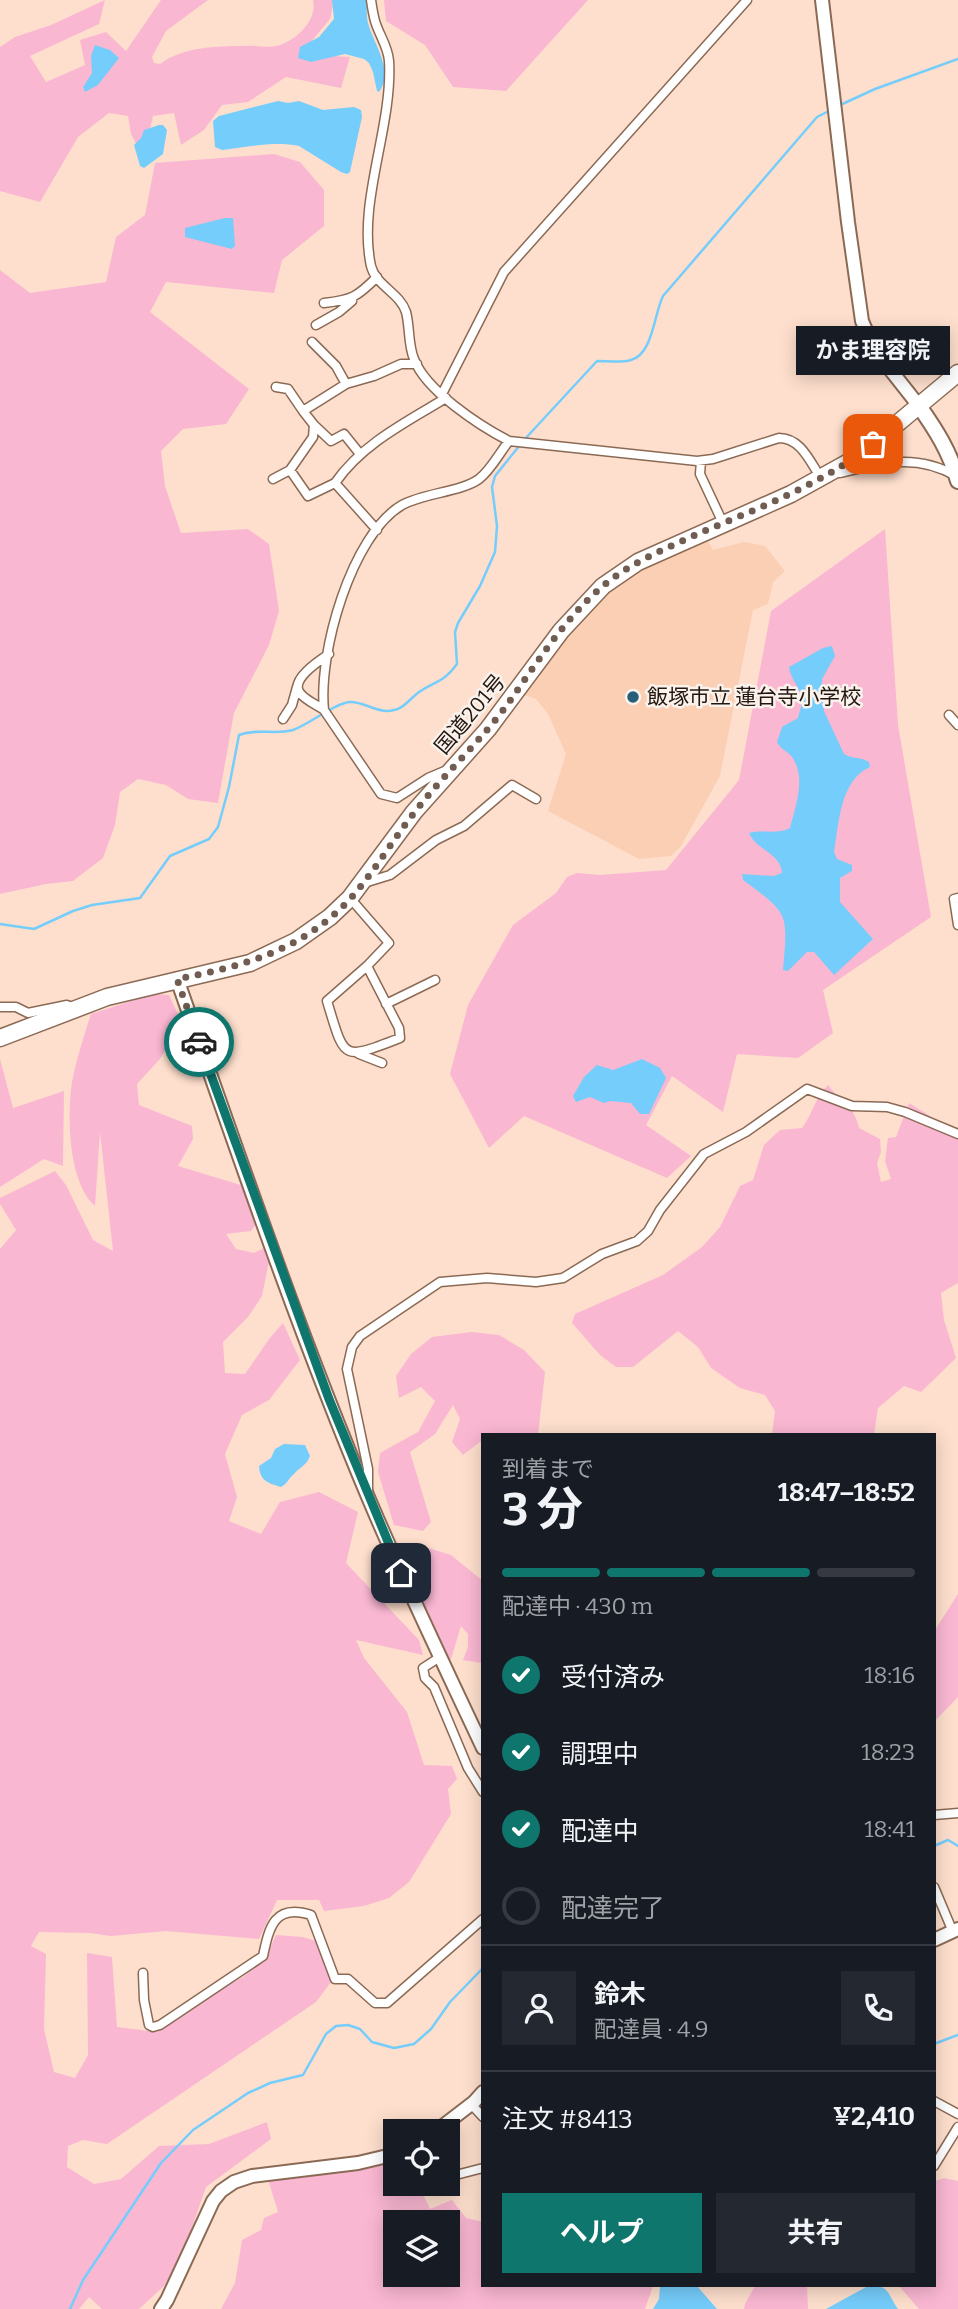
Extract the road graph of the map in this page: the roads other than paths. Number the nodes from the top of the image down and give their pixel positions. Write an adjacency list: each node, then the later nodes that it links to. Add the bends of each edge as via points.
1 (371, 0): 4 (street, via 389,60 367,247)
2 (747, 0): 13 (street, via 504,272)
3 (822, 0): 14 (street, via 862,321 874,349)
4 (377, 278): 5 (street); 9 (street, via 404,308)
5 (356, 297): 6 (street); 7 (street)
6 (324, 303)
7 (316, 325)
8 (312, 342): 11 (street, via 336,366)
9 (416, 364): 11 (street, via 401,364); 13 (street)
10 (958, 373): 14 (highway, 国道201号)
11 (346, 384): 15 (street)
12 (276, 387): 15 (street, via 288,389)
13 (444, 396): 17 (street, via 483,428); 18 (street)
14 (919, 407): 22 (highway, 国道201号, via 856,458); 23 (main road, via 939,433)
15 (303, 411): 16 (street)
16 (314, 425): 18 (street, via 331,441 344,435); 20 (street, via 313,436)
17 (509, 441): 19 (street); 26 (street, via 480,478 403,505)
18 (360, 454): 24 (street)
19 (701, 461): 22 (street, via 786,438 808,457); 25 (street, via 700,474)
20 (290, 470): 21 (street); 24 (street, via 308,496)
21 (273, 478)
22 (820, 478): 23 (street, via 878,464 915,462 939,466); 25 (highway, 国道201号)
23 (957, 479)
24 (335, 483): 26 (street)
25 (723, 523): 33 (highway, 国道201号, via 638,562 603,586 561,631)
26 (377, 530): 27 (street, via 347,581)
27 (328, 653): 28 (street, via 307,670); 29 (street)
28 (297, 687): 29 (street); 31 (street)
29 (324, 710): 33 (street, via 381,794 397,798)
30 (949, 715): 32 (street)
31 (283, 719)
32 (958, 725)
33 (452, 769): 35 (highway, 国道201号)
34 (536, 799): 35 (street, via 512,785 464,825 390,875)
35 (362, 884): 36 (highway, 国道201号)
36 (350, 898): 39 (street, via 389,943); 40 (highway, 国道201号, via 311,931 272,954)
37 (958, 898): 38 (street, via 954,899)
38 (958, 925)
39 (367, 966): 42 (street); 46 (street, via 327,1001 341,1046)
40 (177, 979): 44 (highway, 国道201号, via 107,997); 49 (street, via 256,1203)
41 (435, 980): 42 (street)
42 (386, 1004): 46 (street, via 400,1038)
43 (0, 1007): 44 (street, via 28,1013 67,1005)
44 (72, 1012): 45 (highway, 国道201号)
45 (0, 1038)
46 (355, 1052): 47 (street)
47 (382, 1063)
48 (958, 1135): 49 (street, via 905,1112 852,1106 807,1089 746,1132 704,1154 637,1241 602,1254 563,1278 440,1282 382,1319 352,1347 346,1369 368,1469)
49 (368, 1496): 50 (street)
50 (440, 1657): 51 (street); 52 (street, via 423,1668 425,1678 434,1687)
51 (481, 1744)
52 (481, 1789)
53 (958, 1813): 54 (street)
54 (936, 1815)
55 (936, 1892): 57 (street)
56 (481, 1921): 59 (street, via 387,2003 374,2003 348,1979 335,1979 311,1915 301,1912 282,1914 273,1921 263,1956 160,2025 149,2025)
57 (956, 1931): 58 (street)
58 (936, 1939)
59 (143, 1973)
60 (481, 2094): 62 (street)
61 (936, 2102): 63 (street)
62 (471, 2104): 64 (street); 65 (street)
63 (958, 2114)
64 (481, 2115)
65 (452, 2119)
66 (958, 2127): 68 (street)
67 (383, 2157): 71 (street, via 252,2176 227,2186 212,2201)
68 (936, 2163)
69 (481, 2169): 70 (street)
70 (460, 2174)
71 (161, 2309)

